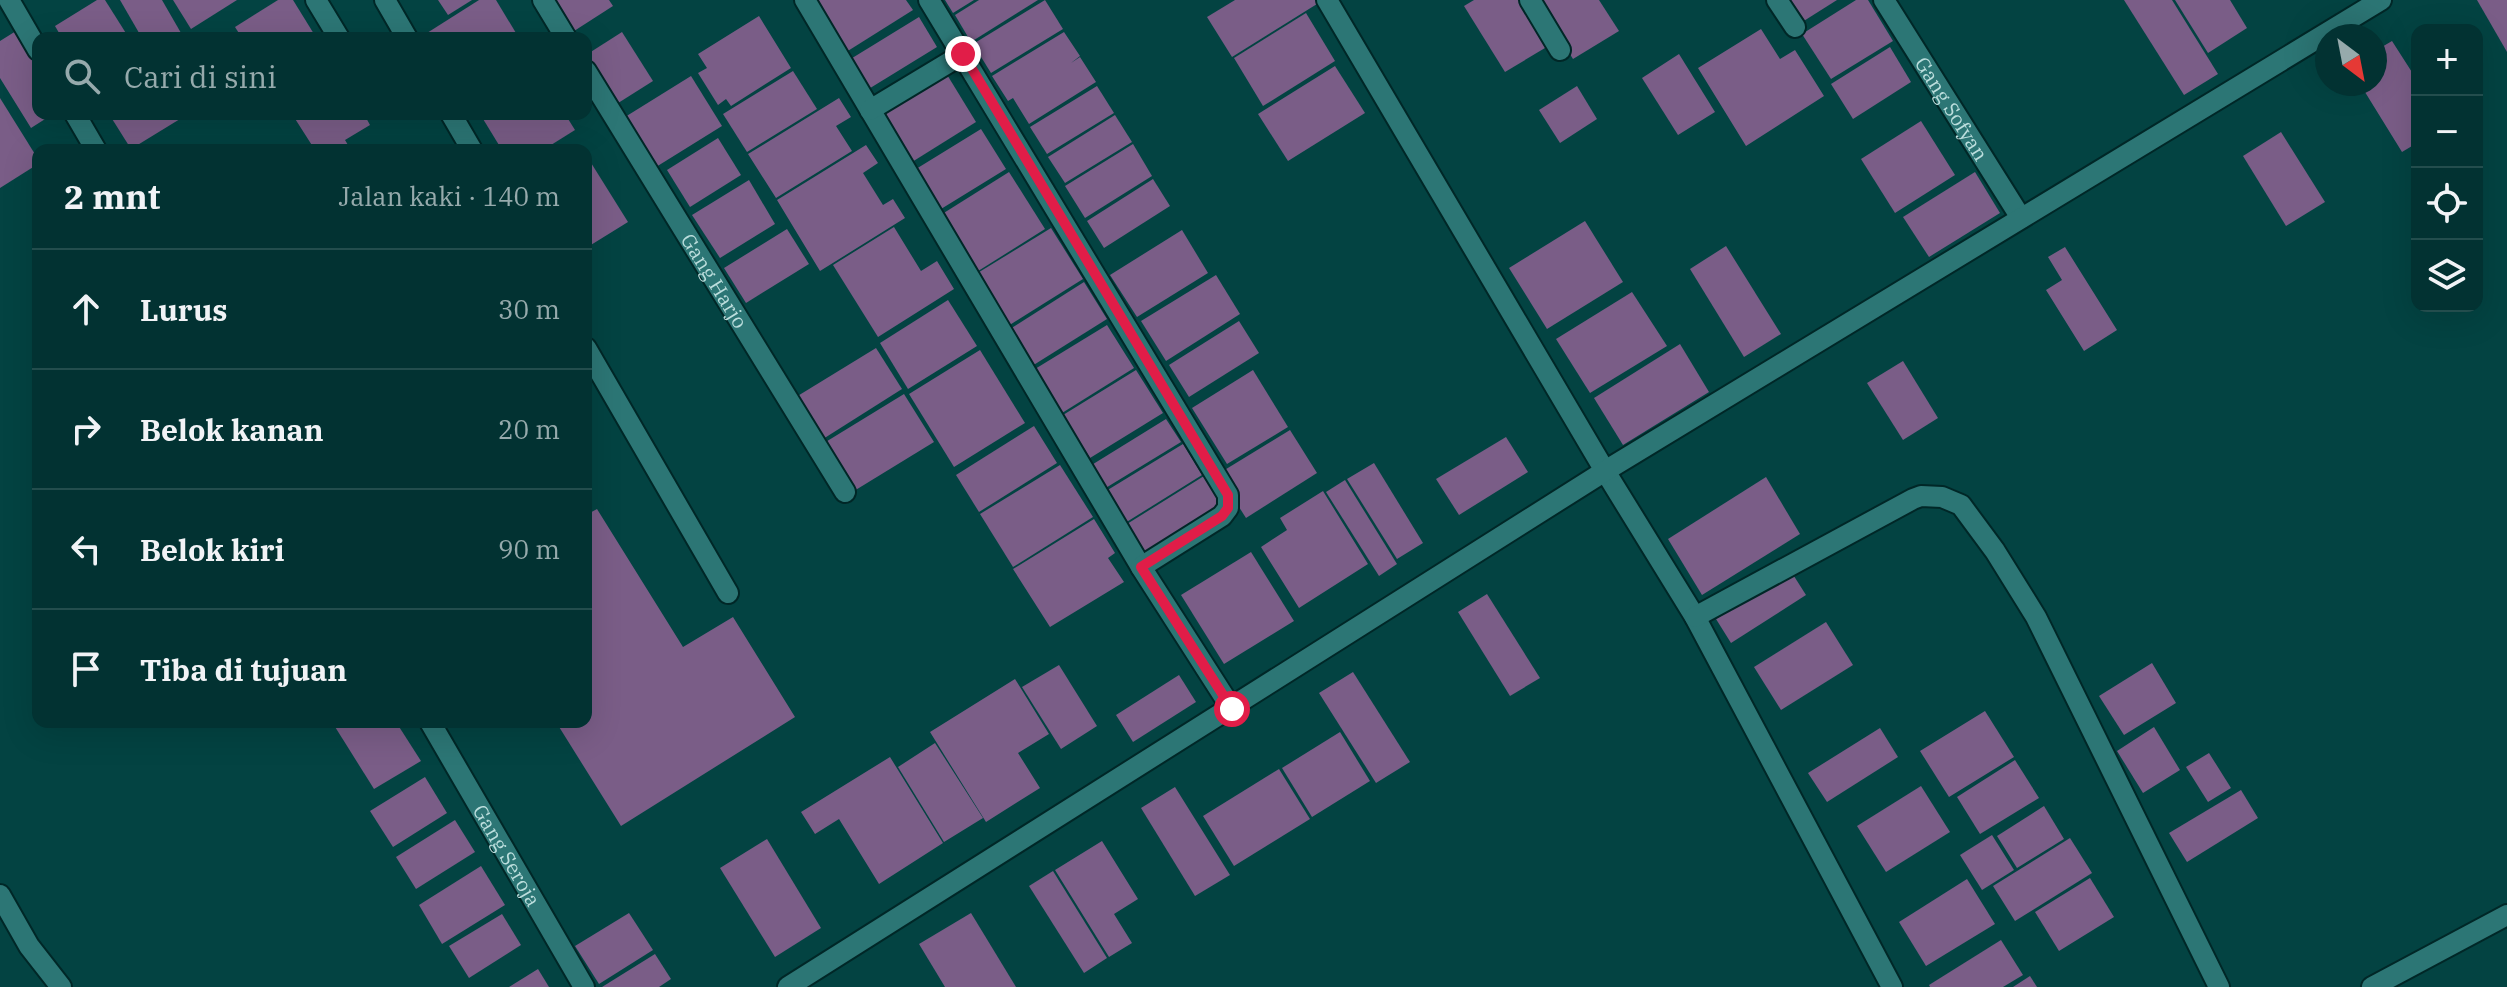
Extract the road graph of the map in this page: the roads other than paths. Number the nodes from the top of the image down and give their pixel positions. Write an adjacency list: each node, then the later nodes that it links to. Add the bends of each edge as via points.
1 (9, 0): 16 (street)
2 (316, 0): 13 (street)
3 (385, 0): 14 (street)
4 (543, 0): 15 (street)
5 (805, 0): 20 (street)
6 (929, 0): 18 (street)
7 (1327, 0): 27 (street)
8 (1530, 0): 17 (street)
9 (1777, 0): 12 (street)
10 (1884, 0): 25 (street, Gang Sofyan)
11 (2381, 0): 25 (street)
12 (1795, 27)
13 (335, 32)
14 (404, 32)
15 (562, 32)
16 (32, 40)
17 (1560, 50)
18 (963, 54): 20 (street); 29 (street, via 1228,495 1222,516)
19 (592, 81): 28 (street, Gang Harjo)
20 (870, 110): 29 (street)
21 (78, 120): 23 (street)
22 (454, 120): 24 (street)
23 (92, 144)
24 (468, 144)
25 (2021, 218): 27 (street)
26 (592, 358): 30 (street)
27 (1605, 471): 31 (street); 32 (street)
28 (845, 492)
29 (1141, 567): 32 (street)
30 (728, 593)
31 (1695, 617): 39 (street); 40 (street, via 1913,499 1931,496 1961,505 2036,617)
32 (1232, 709): 38 (street)
33 (433, 728): 37 (street, Gang Seroja)
34 (0, 895): 36 (street, via 29,946)
35 (2507, 915): 41 (street)
36 (61, 987)
37 (584, 987)
38 (788, 987)
39 (1892, 987)
40 (2219, 987)
41 (2372, 987)

